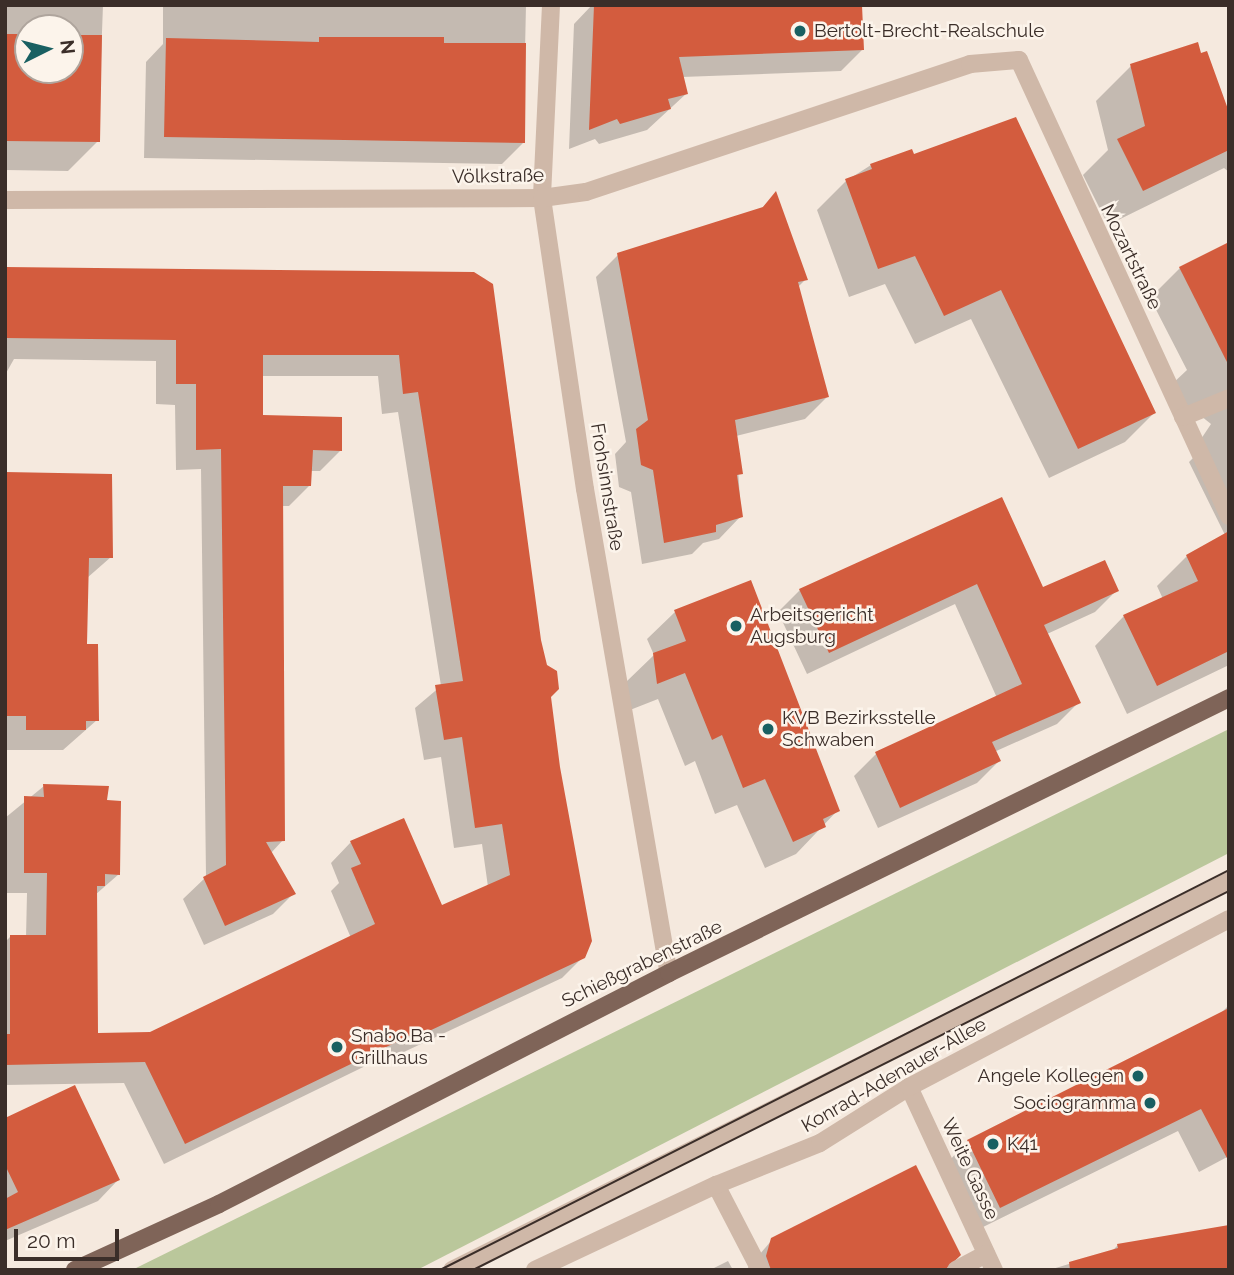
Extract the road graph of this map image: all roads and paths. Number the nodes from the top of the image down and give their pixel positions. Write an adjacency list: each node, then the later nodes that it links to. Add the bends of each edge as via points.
1 (551, 5): 3 (street, Frohsinnstraße)
2 (971, 64): 3 (street, Völkstraße, via 586,192); 6 (street, Mozartstraße, via 1019,60)
3 (542, 198): 4 (street, Völkstraße); 11 (street, Frohsinnstraße, via 585,489)
4 (5, 200)
5 (1229, 398): 6 (street)
6 (1183, 417): 7 (street, Mozartstraße)
7 (1229, 516)
8 (1229, 698): 11 (main road, Schießgrabenstraße)
9 (1229, 881): 17 (street)
10 (1229, 919): 12 (street, Konrad-Adenauer-Allee)
11 (669, 973): 16 (main road, Schießgrabenstraße, via 219,1204)
12 (909, 1087): 13 (street, Konrad-Adenauer-Allee, via 820,1143); 14 (street, Weite Gasse)
13 (716, 1185): 15 (street, Konrad-Adenauer-Allee); 18 (street)
14 (990, 1262): 19 (street)
15 (542, 1268)
16 (75, 1270)
17 (452, 1270)
18 (761, 1270)
19 (956, 1270)

